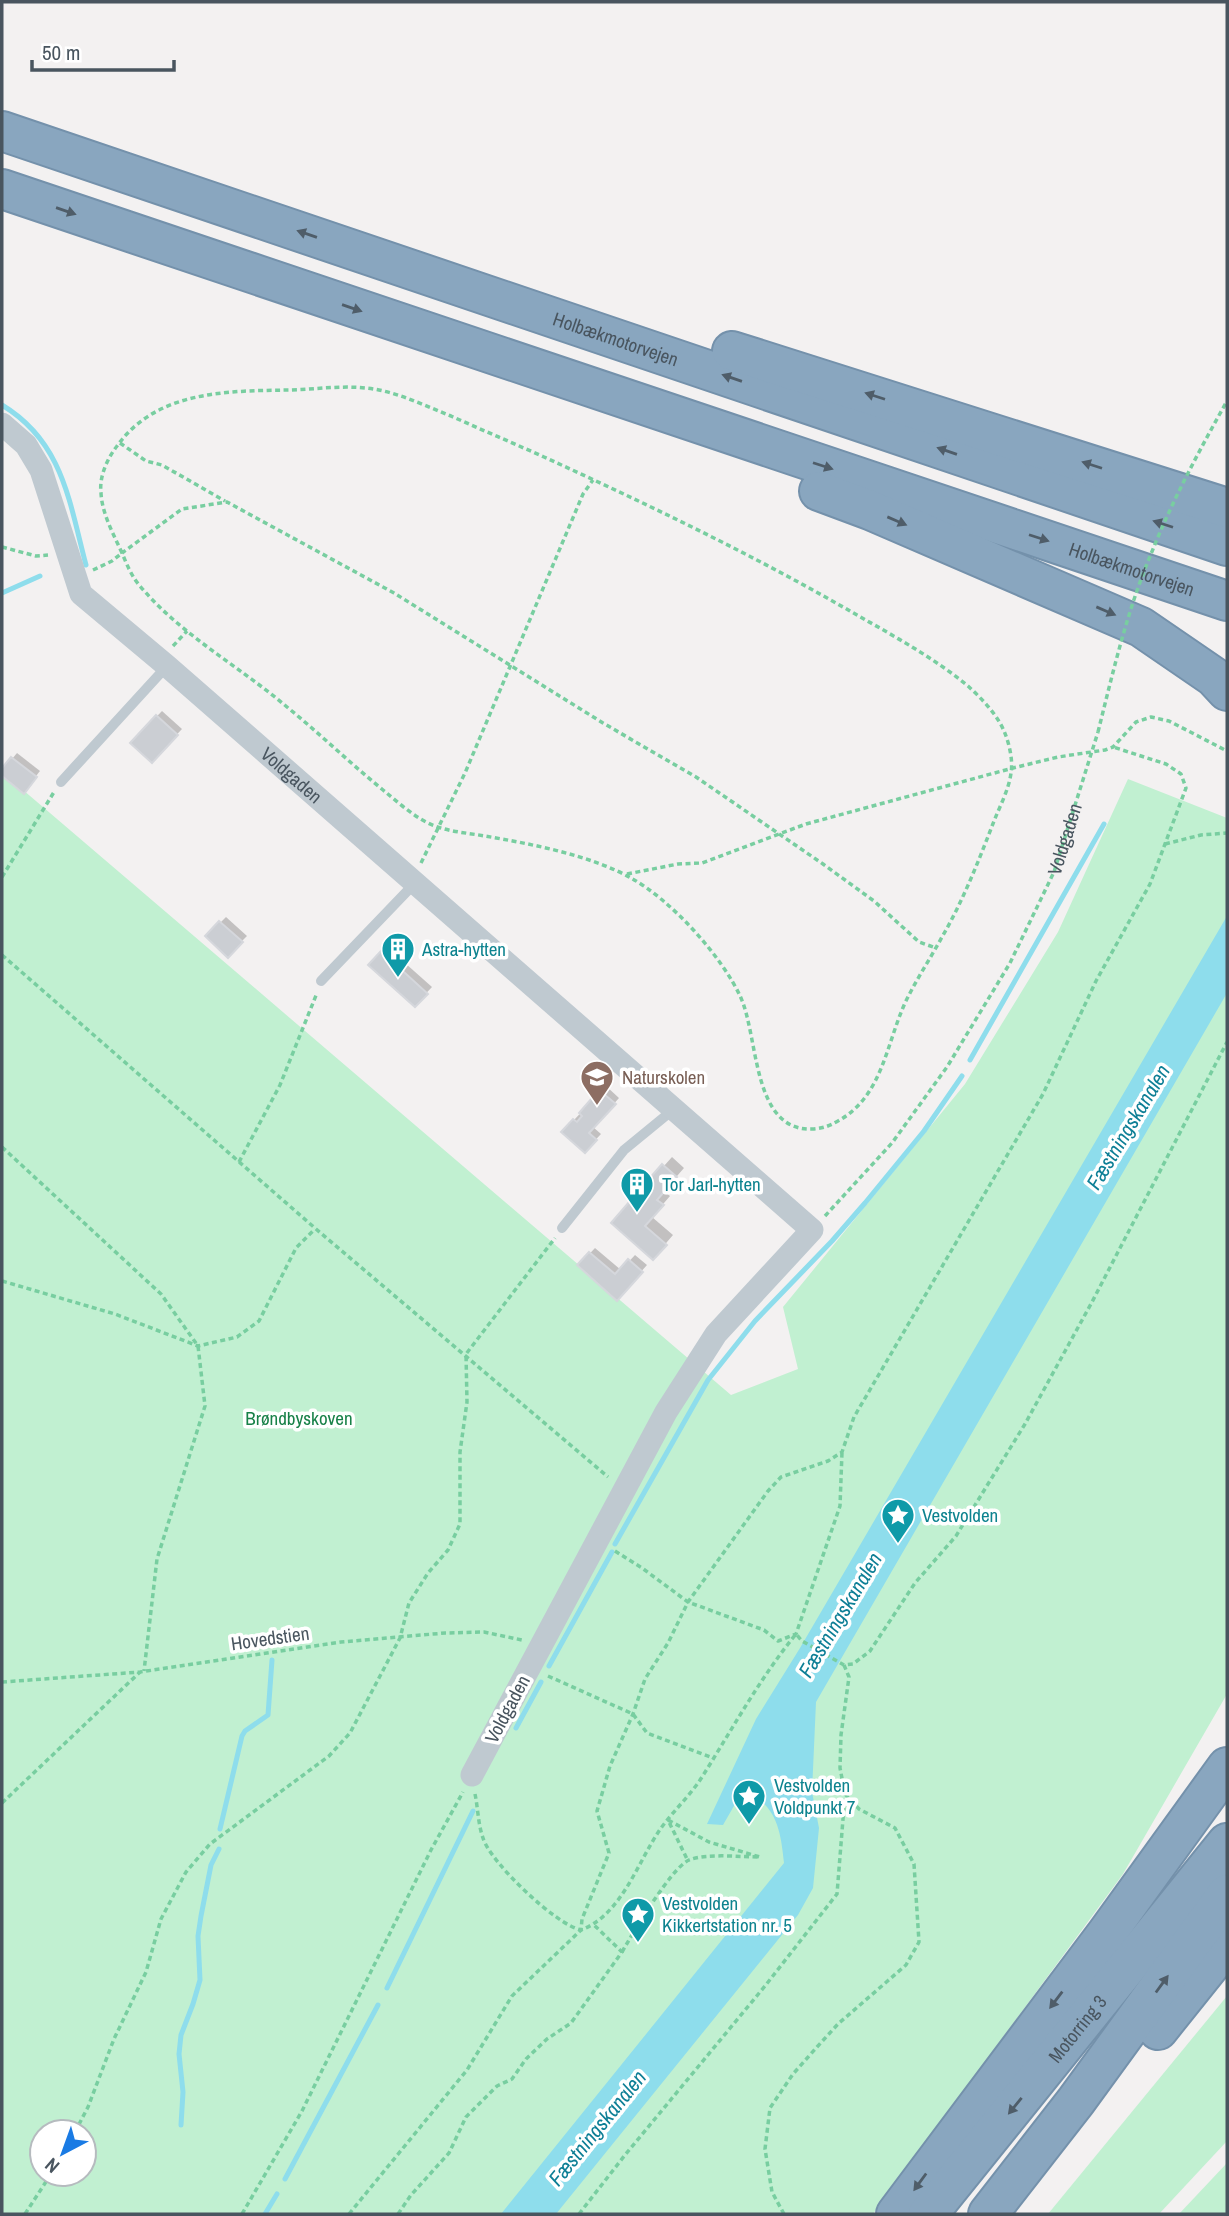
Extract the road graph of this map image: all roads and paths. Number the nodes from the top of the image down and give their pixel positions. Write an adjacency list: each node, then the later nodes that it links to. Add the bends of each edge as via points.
1 (2, 131): 3 (highway, Holbækmotorvejen, one-way to 1)
2 (2, 190): 4 (highway, Holbækmotorvejen, one-way to 4)
3 (348, 248): 10 (highway, one-way to 3, via 498,277); 11 (highway, Holbækmotorvejen, one-way to 3)
4 (471, 348): 15 (highway, Holbækmotorvejen, one-way to 15); 18 (highway, one-way to 18, via 598,408 870,510 1141,627)
5 (1227, 401): 20 (path, Voldgaden, bridge, via 1188,470 1150,555 1120,642)
6 (2, 424): 14 (street, Voldgaden, via 26,445 41,470)
7 (120, 443): 8 (path, via 139,424 186,398 354,387 417,402); 9 (path); 13 (path, via 103,473 100,493)
8 (593, 480): 17 (path, via 583,494); 22 (path, via 814,590 933,662 994,713 1007,738)
9 (227, 502): 13 (path, via 182,509); 17 (path, via 394,593)
10 (1227, 508)
11 (1227, 546)
12 (2, 547): 14 (path)
13 (122, 553): 14 (path, via 91,571); 24 (path, via 141,588 203,645 283,703 400,804)
14 (71, 564): 16 (street, Voldgaden, via 81,594)
15 (1227, 601)
16 (167, 666): 23 (lane); 30 (street, Voldgaden)
17 (511, 666): 24 (path); 25 (path)
18 (1227, 691)
19 (1113, 747): 20 (path); 21 (path, via 1136,722 1151,717 1169,721); 27 (path, via 1166,764 1181,774 1186,788)
20 (1091, 751): 22 (path); 40 (path, Voldgaden, via 1054,872 1010,963 947,1067 892,1143)
21 (1227, 751)
22 (1013, 768): 25 (path); 31 (path, via 985,845)
23 (61, 782): 29 (path)
24 (438, 827): 28 (path, via 542,848); 30 (path)
25 (781, 833): 28 (path, via 702,863); 31 (path, via 874,901 919,942)
26 (1227, 833): 27 (path)
27 (1165, 844): 44 (path, via 1150,884 1043,1094 854,1417)
28 (626, 874): 31 (path, via 673,908 728,974 743,1001 764,1092 773,1112 795,1127 821,1129 852,1113 868,1096 904,1006)
29 (2, 877)
30 (414, 882): 33 (lane); 35 (street, Voldgaden)
31 (936, 948)
32 (2, 956): 37 (path)
33 (321, 981): 37 (path, via 281,1085)
34 (1227, 1042): 51 (path, via 1092,1302 956,1536 915,1583 870,1651)
35 (674, 1109): 38 (lane, via 624,1150); 40 (street, Voldgaden)
36 (2, 1147): 42 (path, via 161,1294)
37 (239, 1162): 39 (path)
38 (562, 1228): 43 (path)
39 (316, 1229): 42 (path, via 296,1248 259,1321 237,1337); 43 (path)
40 (812, 1230): 45 (street, Voldgaden, via 716,1334 666,1412)
41 (2, 1281): 42 (path, via 115,1314)
42 (198, 1346): 53 (path, via 205,1406 157,1559)
43 (466, 1354): 45 (path); 49 (path, via 460,1524 448,1550 409,1603)
44 (842, 1452): 47 (path, via 781,1477); 48 (path, via 840,1506)
45 (626, 1491): 46 (street, Voldgaden)
46 (598, 1541): 47 (path); 50 (street, Voldgaden)
47 (688, 1602): 48 (path, via 764,1630 778,1641); 55 (path, via 645,1679)
48 (796, 1634): 51 (path); 56 (path)
49 (400, 1638): 50 (path, Hovedstien, via 484,1632); 53 (path, Hovedstien, via 341,1642); 71 (path, via 343,1741 210,1844 186,1872 161,1919 146,1972)
50 (541, 1644): 52 (street, Voldgaden)
51 (844, 1665): 59 (path, via 849,1677 841,1735)
52 (529, 1668): 55 (path); 58 (street, Voldgaden)
53 (142, 1672): 54 (path, Hovedstien); 61 (path)
54 (2, 1682)
55 (633, 1714): 56 (path, via 647,1733); 67 (path, via 597,1811 609,1853)
56 (713, 1758): 62 (path)
57 (1227, 1767): 79 (highway, one-way to 79)
58 (472, 1775): 67 (path, via 483,1839 496,1861 553,1914); 74 (path, via 302,2111)
59 (845, 1794): 77 (path, via 837,1894); 78 (path, via 859,1810 895,1828 914,1864 919,1942 906,1965 817,2047 771,2108 765,2149 772,2192)
60 (1227, 1798): 70 (highway, via 1117,1950)
61 (2, 1803)
62 (668, 1820): 64 (path); 64 (path, via 709,1842 760,1857); 66 (path, via 610,1909)
63 (1227, 1843): 70 (highway, Motorring 3)
64 (688, 1861): 69 (path, via 642,1917)
65 (1227, 1894): 81 (highway, Motorring 3, one-way to 65)
66 (593, 1924): 67 (path); 69 (path)
67 (581, 1930): 75 (path, via 512,1996 467,2070)
68 (1227, 1944): 82 (highway, via 1065,2146)
69 (622, 1952): 76 (path, via 571,2023 547,2039 512,2079 498,2086 466,2117 449,2153)
70 (1043, 2071): 80 (highway, Motorring 3, one-way to 80)
71 (82, 2118)
72 (42, 2188): 73 (path)
73 (25, 2214)
74 (242, 2214)
75 (349, 2214)
76 (398, 2214)
77 (579, 2214)
78 (783, 2214)
79 (896, 2214)
80 (928, 2214)
81 (988, 2214)
82 (1004, 2214)

